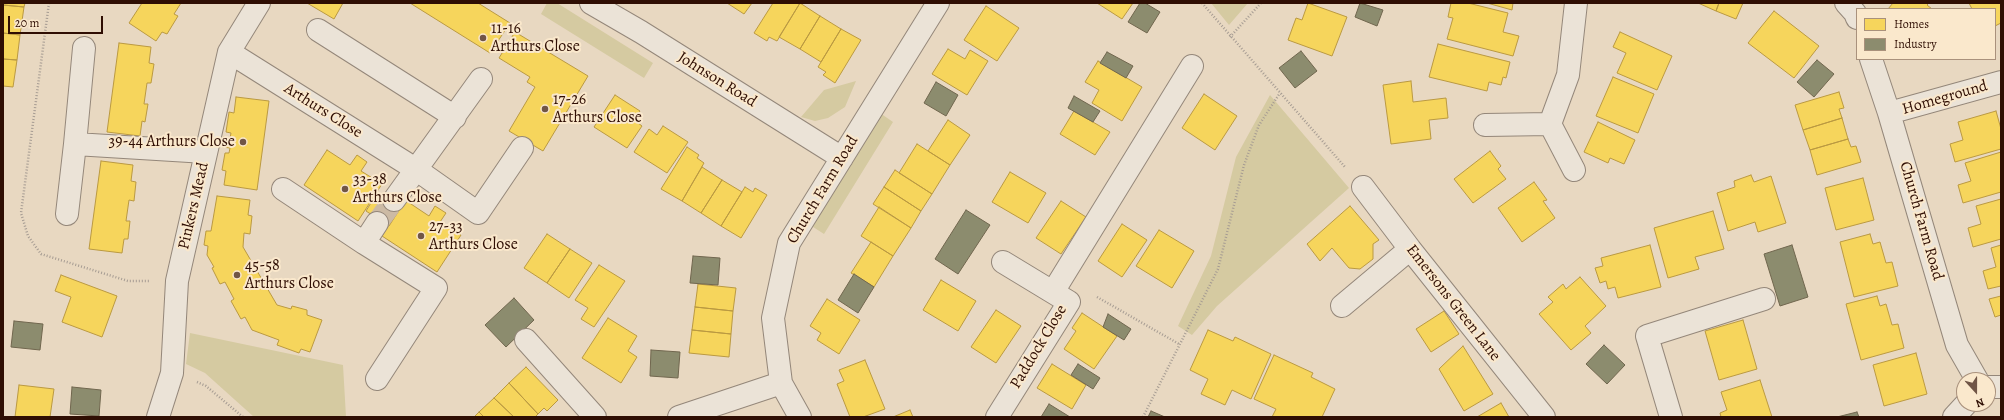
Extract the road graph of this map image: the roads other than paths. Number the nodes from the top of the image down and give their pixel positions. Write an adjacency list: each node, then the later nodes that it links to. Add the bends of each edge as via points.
1 (259, 3): 9 (street, Pinkers Mead)
2 (590, 3): 21 (street, Johnson Road, via 641,32)
3 (938, 3): 21 (street, Church Farm Road)
4 (1576, 3): 16 (street, via 1568,75)
5 (1846, 3): 6 (street)
6 (1856, 13)
7 (318, 30): 15 (street)
8 (84, 48): 18 (street)
9 (229, 52): 20 (street, Pinkers Mead); 22 (street, Arthurs Close)
10 (1871, 60): 14 (street, Church Farm Road)
11 (1192, 66): 32 (street)
12 (481, 80): 15 (street)
13 (2001, 82): 14 (street, Homeground)
14 (1889, 113): 36 (street, Church Farm Road, via 1957,345)
15 (455, 117): 22 (street)
16 (1550, 124): 17 (street); 23 (street)
17 (1485, 125)
18 (75, 144): 20 (street); 27 (street)
19 (522, 148): 22 (street, Arthurs Close, via 478,213)
20 (206, 152): 39 (street, Pinkers Mead, via 177,281 172,373)
21 (842, 158): 38 (street, Church Farm Road, via 789,242 773,318)
22 (417, 170): 26 (street)
23 (1574, 170)
24 (1363, 187): 30 (street, Emersons Green Lane)
25 (283, 189): 29 (street)
26 (394, 200)
27 (67, 214)
28 (377, 223): 29 (street)
29 (364, 243): 37 (street, via 436,288)
30 (1410, 249): 34 (street); 44 (street, Emersons Green Lane)
31 (1003, 262): 32 (street, Paddock Close)
32 (1057, 285): 43 (street, Paddock Close, via 1069,302)
33 (1764, 299): 45 (street, via 1647,336)
34 (1342, 306)
35 (526, 340): 40 (street)
36 (1972, 372)
37 (377, 379)
38 (781, 383): 41 (street); 42 (street, Church Farm Road)
39 (158, 417)
40 (595, 417)
41 (680, 417)
42 (800, 417)
43 (997, 417)
44 (1544, 417)
45 (1671, 417)

